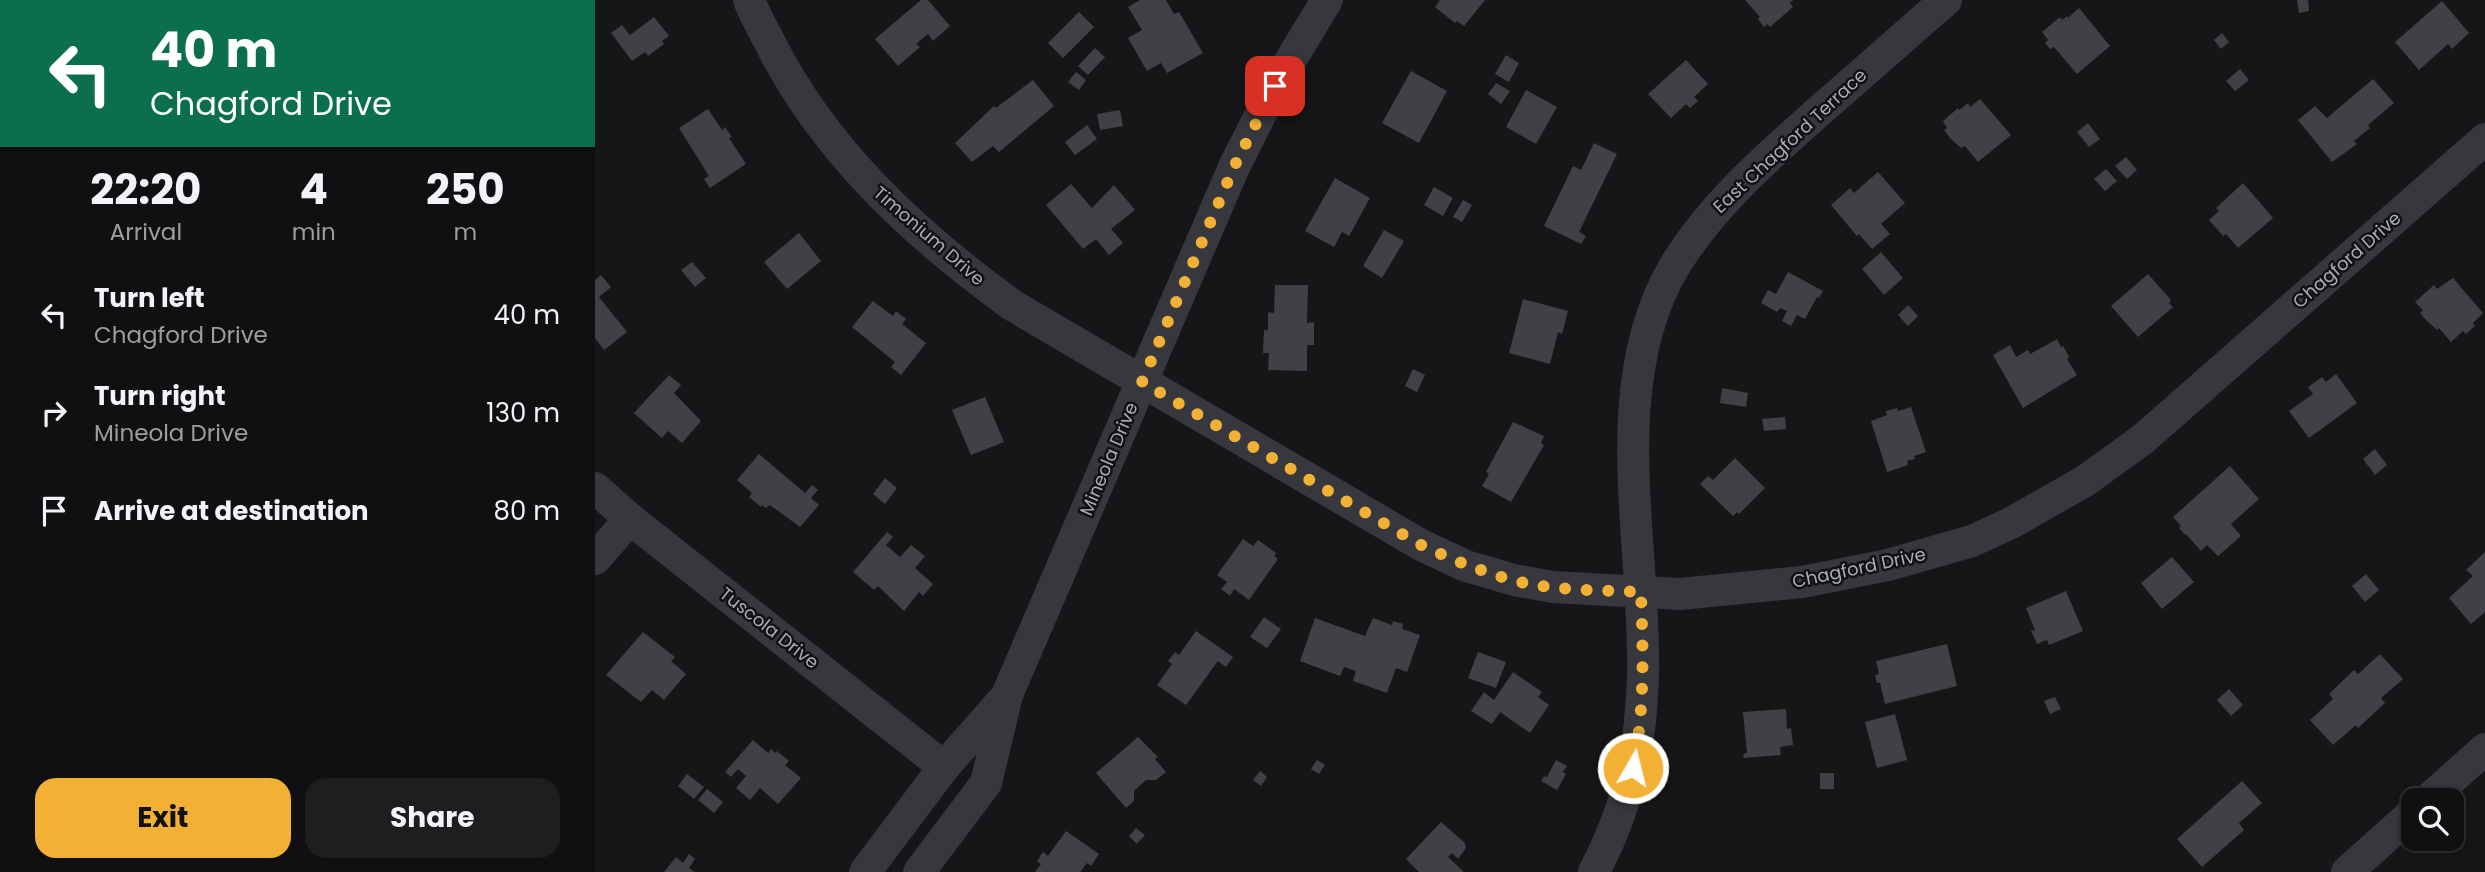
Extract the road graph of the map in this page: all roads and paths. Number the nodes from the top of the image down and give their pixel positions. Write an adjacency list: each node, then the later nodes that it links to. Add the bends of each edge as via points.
1 (749, 0): 5 (street, Timonium Drive, via 806,106 853,167 905,220 1012,305)
2 (1945, 0): 9 (street, East Chagford Terrace, via 1726,198 1673,269 1641,351 1634,521)
3 (1322, 2): 5 (street, Mineola Drive, via 1234,167)
4 (2485, 139): 9 (street, Chagford Drive, via 2143,439 2085,481 2011,523 1972,541 1888,565 1802,582 1715,592)
5 (1142, 382): 9 (street, Chagford Drive, via 1421,545 1466,566 1553,587); 10 (street, Mineola Drive)
6 (595, 488): 7 (street, Tuscola Drive)
7 (631, 519): 8 (street); 12 (street, Tuscola Drive)
8 (595, 559)
9 (1641, 592): 17 (street, East Chagford Terrace, via 1643,674 1637,750 1613,834)
10 (1007, 695): 12 (street, Mineola Drive); 16 (street, Mineola Drive, via 986,783)
11 (2485, 749): 13 (street)
12 (944, 767): 15 (street, Mineola Drive)
13 (2441, 788)
14 (2401, 824): 18 (street)
15 (865, 872)
16 (919, 872)
17 (1594, 872)
18 (2347, 872)

